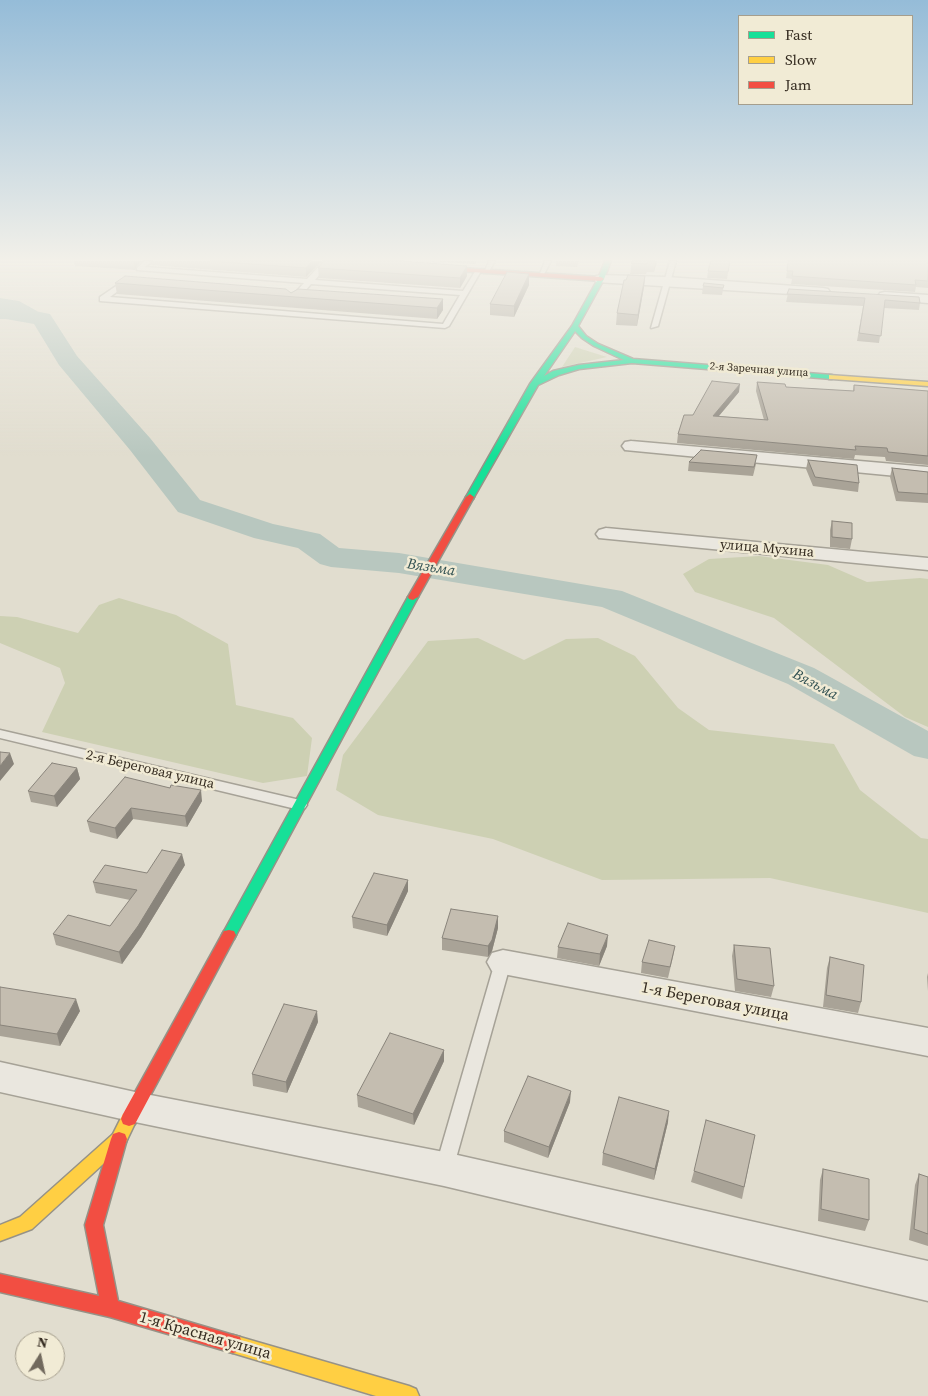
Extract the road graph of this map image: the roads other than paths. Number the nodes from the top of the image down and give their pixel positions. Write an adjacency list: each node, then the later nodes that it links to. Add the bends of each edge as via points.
1 (575, 326): 2 (main road, via 596,345); 4 (main road)
2 (632, 361): 3 (main road, 2-я Заречная улица); 4 (main road, 2-я Заречная улица, via 579,367 556,373)
3 (928, 384)
4 (534, 385): 10 (main road, via 438,552)
5 (631, 446): 6 (street)
6 (928, 473)
7 (606, 534): 8 (street, улица Мухина)
8 (928, 564)
9 (0, 734): 10 (lane, 2-я Береговая улица)
10 (300, 805): 14 (main road)
11 (503, 962): 12 (street, 1-я Береговая улица); 16 (lane)
12 (928, 1042)
13 (0, 1077): 14 (street)
14 (135, 1107): 15 (main road); 16 (street)
15 (119, 1139): 17 (main road, via 26,1223); 20 (main road, via 94,1225)
16 (444, 1169): 18 (street)
17 (0, 1233)
18 (928, 1281)
19 (0, 1283): 20 (main road, 1-я Красная улица)
20 (110, 1308): 21 (main road, 1-я Красная улица)
21 (409, 1396)

